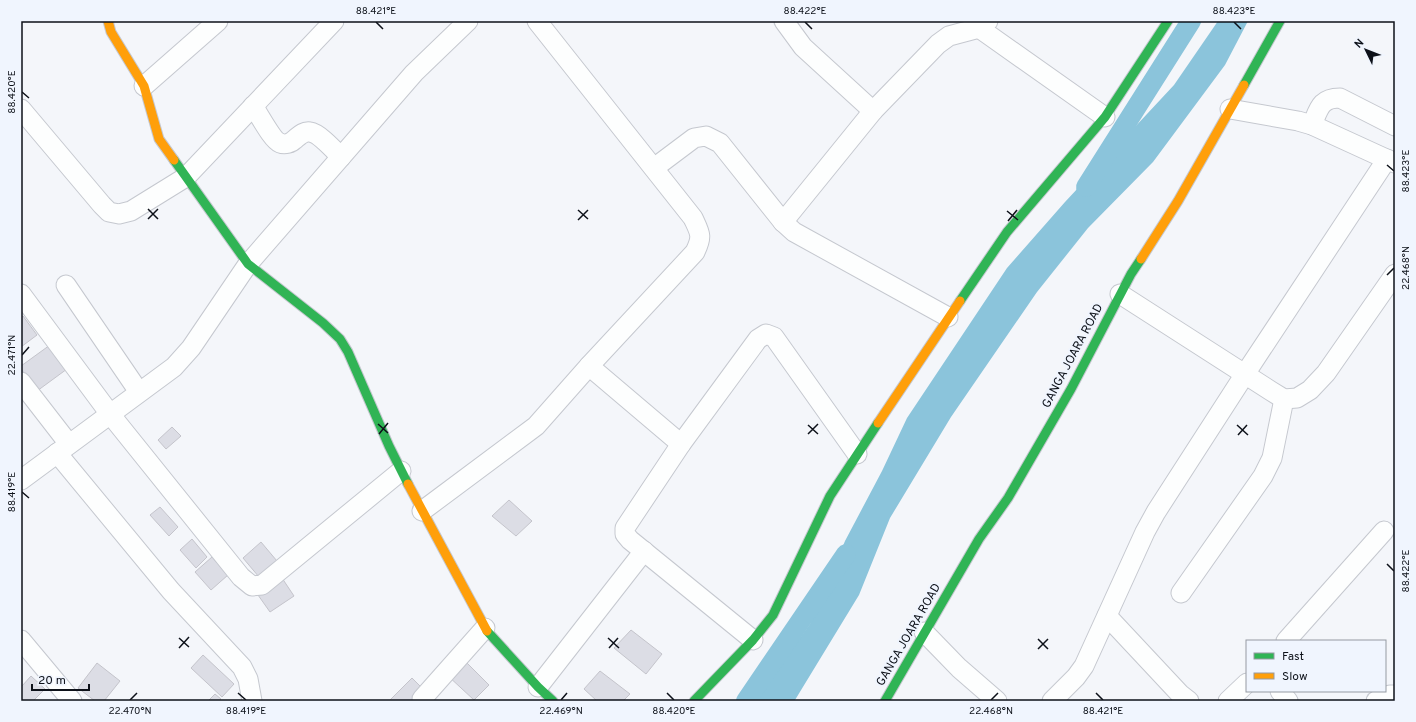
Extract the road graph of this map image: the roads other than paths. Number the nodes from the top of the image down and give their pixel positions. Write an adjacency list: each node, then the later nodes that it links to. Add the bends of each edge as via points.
1 (108, 21): 10 (street, via 111,32)
2 (218, 21): 10 (street)
3 (334, 21): 11 (street)
4 (468, 21): 18 (street, via 414,74)
5 (537, 21): 20 (street)
6 (784, 21): 14 (street, via 803,47)
7 (1168, 21): 15 (street)
8 (1280, 21): 13 (street, GANGA JOARA ROAD)
9 (984, 24): 14 (street, via 949,36 938,44); 15 (street)
10 (144, 86): 21 (street, via 159,139)
11 (253, 106): 18 (street, via 279,143 293,141 302,132 311,132 318,135); 21 (street)
12 (21, 109): 21 (street, via 109,212 119,214 131,210)
13 (1230, 109): 16 (street); 27 (street, GANGA JOARA ROAD, via 1178,201)
14 (873, 111): 22 (street)
15 (1105, 117): 28 (street, via 1007,232)
16 (1312, 125): 17 (street, via 1321,104 1330,98 1340,98); 19 (street)
17 (1395, 126)
18 (341, 157): 23 (street)
19 (1391, 161): 30 (street)
20 (654, 168): 22 (street, via 694,138 706,136 720,143); 29 (street, via 693,218 701,241 695,252)
21 (186, 177): 23 (street)
22 (783, 222): 28 (street, via 811,242)
23 (248, 264): 32 (street, via 191,348 174,367); 38 (street, via 340,339)
24 (1395, 274): 33 (street, via 1326,372 1310,390 1297,398)
25 (66, 285): 32 (street)
26 (21, 294): 34 (street)
27 (1120, 294): 30 (street); 46 (street, GANGA JOARA ROAD, via 1041,442)
28 (948, 317): 37 (street)
29 (589, 366): 35 (street); 40 (street, via 536,426)
30 (1245, 374): 33 (street); 44 (street, via 1145,532)
31 (21, 382): 36 (street)
32 (139, 392): 34 (street)
33 (1284, 399): 43 (street, via 1272,458 1263,476)
34 (110, 414): 36 (street); 38 (street, via 241,577 252,586 262,585)
35 (681, 444): 37 (street, via 758,339 766,334 774,337); 42 (street, via 625,528 625,534)
36 (63, 449): 39 (street); 57 (street, via 171,591 242,667 248,679)
37 (857, 454): 48 (street, via 830,496 773,614)
38 (401, 471): 40 (street)
39 (21, 480)
40 (422, 511): 45 (street)
41 (1384, 531): 49 (street)
42 (644, 551): 48 (street); 51 (street)
43 (1180, 593)
44 (1107, 616): 61 (street, via 1084,666); 62 (street)
45 (485, 628): 51 (street); 55 (street)
46 (924, 632): 54 (street, GANGA JOARA ROAD); 60 (street, via 959,668)
47 (21, 640): 56 (street)
48 (753, 640): 59 (street)
49 (1287, 640)
50 (1246, 684): 63 (street)
51 (538, 687): 58 (street)
52 (1281, 692): 64 (street)
53 (1395, 695): 65 (street)
54 (892, 698)
55 (422, 699)
56 (72, 701)
57 (252, 701)
58 (553, 701)
59 (694, 701)
60 (998, 701)
61 (1052, 701)
62 (1189, 701)
63 (1228, 701)
64 (1288, 701)
65 (1376, 701)

